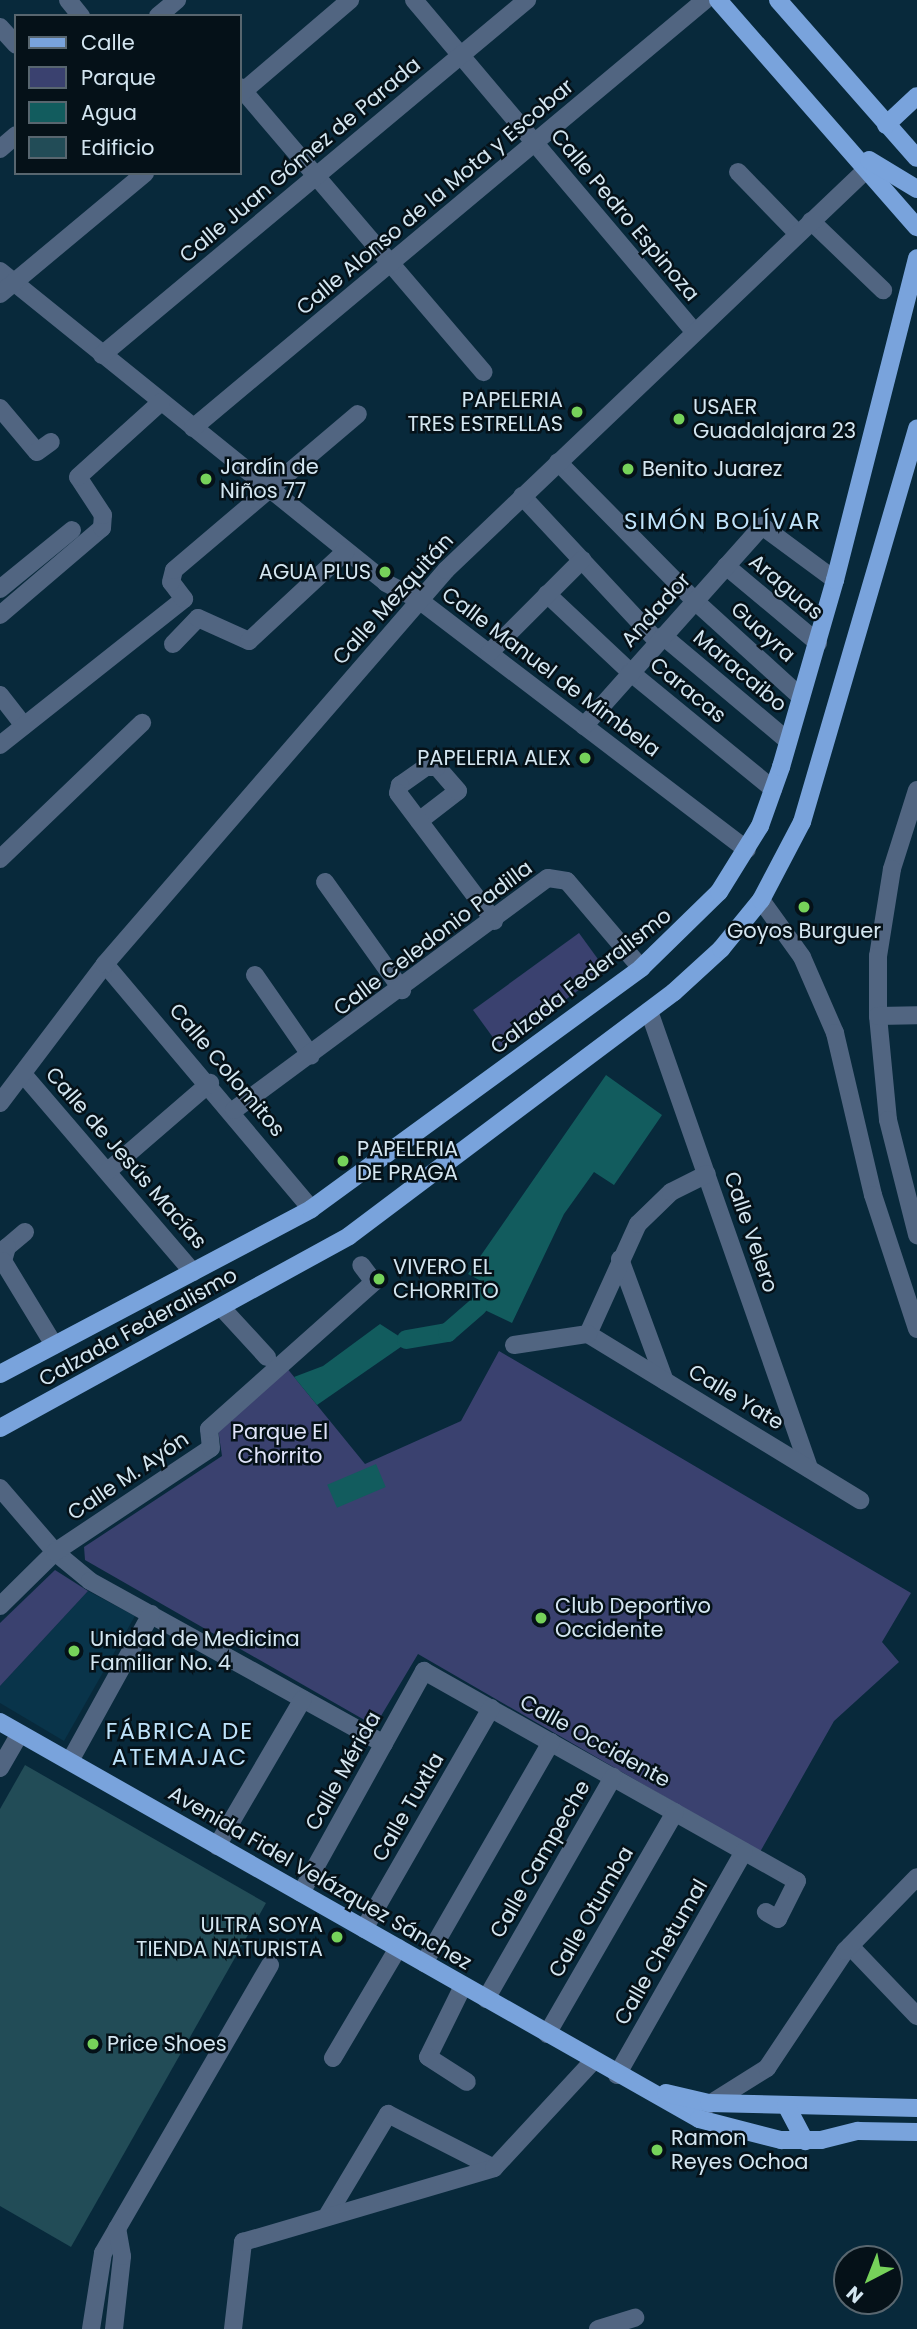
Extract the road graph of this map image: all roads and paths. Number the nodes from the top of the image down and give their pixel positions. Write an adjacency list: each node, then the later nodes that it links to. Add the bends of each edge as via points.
1 (68, 0): 8 (street)
2 (350, 0): 12 (street)
3 (414, 0): 11 (street, Calle Pedro Espinoza)
4 (527, 0): 11 (street, Calle Juan Gómez de Parada)
5 (705, 0): 18 (street, Calle Alonso de la Mota y Escobar)
6 (718, 0): 16 (main road)
7 (778, 0): 15 (main road)
8 (79, 14)
9 (0, 27): 10 (street)
10 (14, 43)
11 (461, 56): 18 (street, Calle Pedro Espinoza); 24 (street, Calle Juan Gómez de Parada)
12 (242, 90)
13 (242, 92): 24 (street)
14 (917, 96): 15 (main road)
15 (886, 125): 20 (main road)
16 (829, 126): 21 (main road); 25 (main road, via 881,170)
17 (14, 137): 19 (street)
18 (535, 144): 30 (street, Calle Alonso de la Mota y Escobar); 33 (street, Calle Pedro Espinoza)
19 (0, 148)
20 (917, 158)
21 (867, 169): 26 (street, Calle Mezquitán); 27 (main road)
22 (738, 172): 28 (street)
23 (142, 175): 31 (street)
24 (317, 177): 30 (street); 34 (street, Calle Juan Gómez de Parada)
25 (917, 189)
26 (811, 221): 28 (street, Calle Mezquitán); 32 (street)
27 (917, 227)
28 (797, 234): 33 (street, Calle Mezquitán)
29 (917, 258): 49 (main road, Calzada Federalismo)
30 (392, 263): 35 (street); 39 (street, Calle Alonso de la Mota y Escobar)
31 (5, 282): 34 (street, Calle Manuel de Mimbela)
32 (883, 290)
33 (694, 331): 42 (street, Calle Mezquitán)
34 (102, 355): 36 (street, Calle Manuel de Mimbela)
35 (483, 372)
36 (160, 402): 39 (street, Calle Manuel de Mimbela); 54 (street, via 78,477 103,515 102,528)
37 (0, 408): 41 (street, via 37,452)
38 (358, 414): 43 (street)
39 (194, 428): 43 (street, Calle Manuel de Mimbela)
40 (917, 428): 73 (main road, Calzada Federalismo, via 813,790 791,848)
41 (51, 442)
42 (558, 462): 44 (street, Calle Mezquitán); 53 (street, Guayra)
43 (267, 487): 46 (street, Calle Manuel de Mimbela); 63 (street, via 174,570 171,582 184,599)
44 (522, 496): 47 (street, Maracaibo); 52 (street, Calle Mezquitán)
45 (72, 530): 50 (street)
46 (346, 551): 52 (street, Calle Manuel de Mimbela, via 386,583); 57 (street, via 248,641 198,618)
47 (582, 560): 51 (street); 55 (street, Maracaibo)
48 (726, 566): 49 (street, Andador, via 762,526); 53 (street, Andador); 56 (street, Araguas)
49 (835, 580): 56 (main road, Calzada Federalismo)
50 (1, 587)
51 (547, 594): 58 (street); 59 (street, Caracas)
52 (419, 600): 58 (street, Calle Manuel de Mimbela); 75 (street, Calle Mezquitán)
53 (695, 600): 55 (street, Andador); 61 (street, Guayra)
54 (0, 615)
55 (661, 639): 59 (street, Andador); 65 (street, Maracaibo)
56 (818, 643): 61 (main road, Calzada Federalismo)
57 (173, 644)
58 (489, 653): 64 (street, Calle Manuel de Mimbela)
59 (630, 672): 64 (street, Andador); 67 (street, Caracas)
60 (0, 695): 63 (street)
61 (801, 696): 65 (main road, Calzada Federalismo)
62 (142, 723): 71 (street)
63 (24, 726): 66 (street)
64 (584, 726): 70 (street, Calle Manuel de Mimbela)
65 (788, 741): 67 (main road, Calzada Federalismo)
66 (0, 745)
67 (773, 789): 70 (main road, Calzada Federalismo)
68 (917, 790): 81 (street, via 890,880 878,956)
69 (419, 821): 74 (street)
70 (747, 850): 76 (main road, Calzada Federalismo, via 702,912)
71 (0, 859)
72 (325, 882): 78 (street)
73 (761, 900): 79 (main road, Calzada Federalismo, via 720,949); 86 (street, via 783,926 818,988)
74 (494, 921): 76 (street, Calle Celedonio Padilla, via 548,878 558,876); 78 (street, Calle Celedonio Padilla)
75 (105, 964): 83 (street, Calle Mezquitán); 84 (street, Calle Colomitos)
76 (641, 968): 93 (main road, Calzada Federalismo)
77 (256, 975): 82 (street)
78 (402, 990): 82 (street, Calle Celedonio Padilla)
79 (649, 1011): 92 (street, Calle Velero); 99 (main road, Calzada Federalismo, via 377,1217)
80 (917, 1015): 81 (street)
81 (878, 1016): 87 (street)
82 (311, 1056): 88 (street, Calle Celedonio Padilla)
83 (23, 1074): 85 (street, Calle Mezquitán); 91 (street, Calle de Jesús Macías)
84 (210, 1083): 88 (street, Calle Colomitos); 91 (street)
85 (0, 1103)
86 (852, 1103): 87 (street, via 872,1115); 90 (street)
87 (887, 1104): 89 (street)
88 (234, 1110): 93 (street, Calle Colomitos)
89 (891, 1134): 90 (street, via 875,1122); 95 (street)
90 (861, 1139): 100 (street)
91 (108, 1171): 98 (street, Calle de Jesús Macías)
92 (707, 1174): 96 (street, via 663,1200 638,1224); 108 (street, Calle Velero)
93 (311, 1209): 98 (main road, Calzada Federalismo)
94 (25, 1233): 102 (street, via 8,1247 3,1261)
95 (917, 1235)
96 (620, 1259): 101 (street); 106 (street)
97 (361, 1265): 111 (street, Calle M. Ayón, via 374,1282 209,1429 211,1448)
98 (193, 1272): 102 (main road, Calzada Federalismo)
99 (221, 1307): 104 (street); 107 (main road, Calzada Federalismo)
100 (917, 1329)
101 (587, 1334): 103 (street); 106 (street, Calle Yate)
102 (54, 1345): 105 (main road, Calzada Federalismo)
103 (514, 1345)
104 (267, 1357)
105 (0, 1374)
106 (665, 1381): 108 (street, Calle Yate)
107 (0, 1428)
108 (809, 1469): 110 (street, Calle Yate)
109 (0, 1488): 111 (street)
110 (860, 1500)
111 (55, 1552): 112 (street, Calle M. Ayón); 113 (street, via 90,1581)
112 (0, 1606)
113 (150, 1614): 115 (street); 121 (street)
114 (424, 1671): 116 (street, Calle Occidente); 120 (street, Calle Mérida)
115 (303, 1699): 120 (street); 125 (street)
116 (491, 1708): 119 (street, Calle Occidente); 130 (street, Calle Tuxtla)
117 (0, 1722): 118 (main road, Avenida Fidel Velázquez Sánchez)
118 (20, 1734): 121 (main road, Avenida Fidel Velázquez Sánchez); 122 (street)
119 (551, 1742): 123 (street, Calle Occidente); 133 (street)
120 (384, 1744): 128 (street, Calle Mérida)
121 (70, 1761): 125 (main road, Avenida Fidel Velázquez Sánchez)
122 (0, 1769)
123 (613, 1777): 124 (street, Calle Occidente); 136 (street, Calle Campeche)
124 (675, 1812): 126 (street, Calle Occidente); 138 (street, Calle Otumba)
125 (217, 1846): 128 (main road, Avenida Fidel Velázquez Sánchez)
126 (744, 1851): 129 (street, Calle Occidente, via 797,1881 778,1919); 141 (street, Calle Chetumal)
127 (917, 1877): 131 (street)
128 (301, 1893): 130 (main road, Avenida Fidel Velázquez Sánchez)
129 (766, 1912)
130 (364, 1929): 132 (main road, Avenida Fidel Velázquez Sánchez)
131 (850, 1946): 137 (street); 143 (street, via 767,2068 740,2090)
132 (398, 1948): 133 (main road, Avenida Fidel Velázquez Sánchez); 139 (street)
133 (424, 1964): 135 (main road, Avenida Fidel Velázquez Sánchez)
134 (270, 1965): 151 (street)
135 (463, 1986): 136 (main road, Avenida Fidel Velázquez Sánchez); 142 (street, via 428,2057)
136 (486, 1999): 138 (main road, Avenida Fidel Velázquez Sánchez)
137 (917, 2016)
138 (547, 2034): 140 (main road, Avenida Fidel Velázquez Sánchez)
139 (333, 2058)
140 (593, 2061): 141 (main road, Avenida Fidel Velázquez Sánchez); 149 (street)
141 (617, 2075): 143 (main road, Avenida Fidel Velázquez Sánchez); 146 (main road, Avenida Fidel Velázquez Sánchez)
142 (467, 2082)
143 (709, 2103): 144 (main road, Avenida Fidel Velázquez Sánchez); 146 (street)
144 (786, 2105): 145 (main road, Avenida Fidel Velázquez Sánchez); 148 (main road)
145 (917, 2108)
146 (699, 2119): 148 (main road, Avenida Fidel Velázquez Sánchez, via 753,2136)
147 (917, 2132): 148 (main road, Avenida Fidel Velázquez Sánchez, via 858,2131)
148 (805, 2141)
149 (494, 2168): 150 (street); 150 (street, via 388,2114)
150 (327, 2216): 155 (street, via 243,2242)
151 (117, 2228): 153 (street, via 103,2253); 154 (street, via 122,2256)
152 (635, 2318): 156 (street)
153 (91, 2329)
154 (114, 2329)
155 (233, 2329)
156 (598, 2329)

